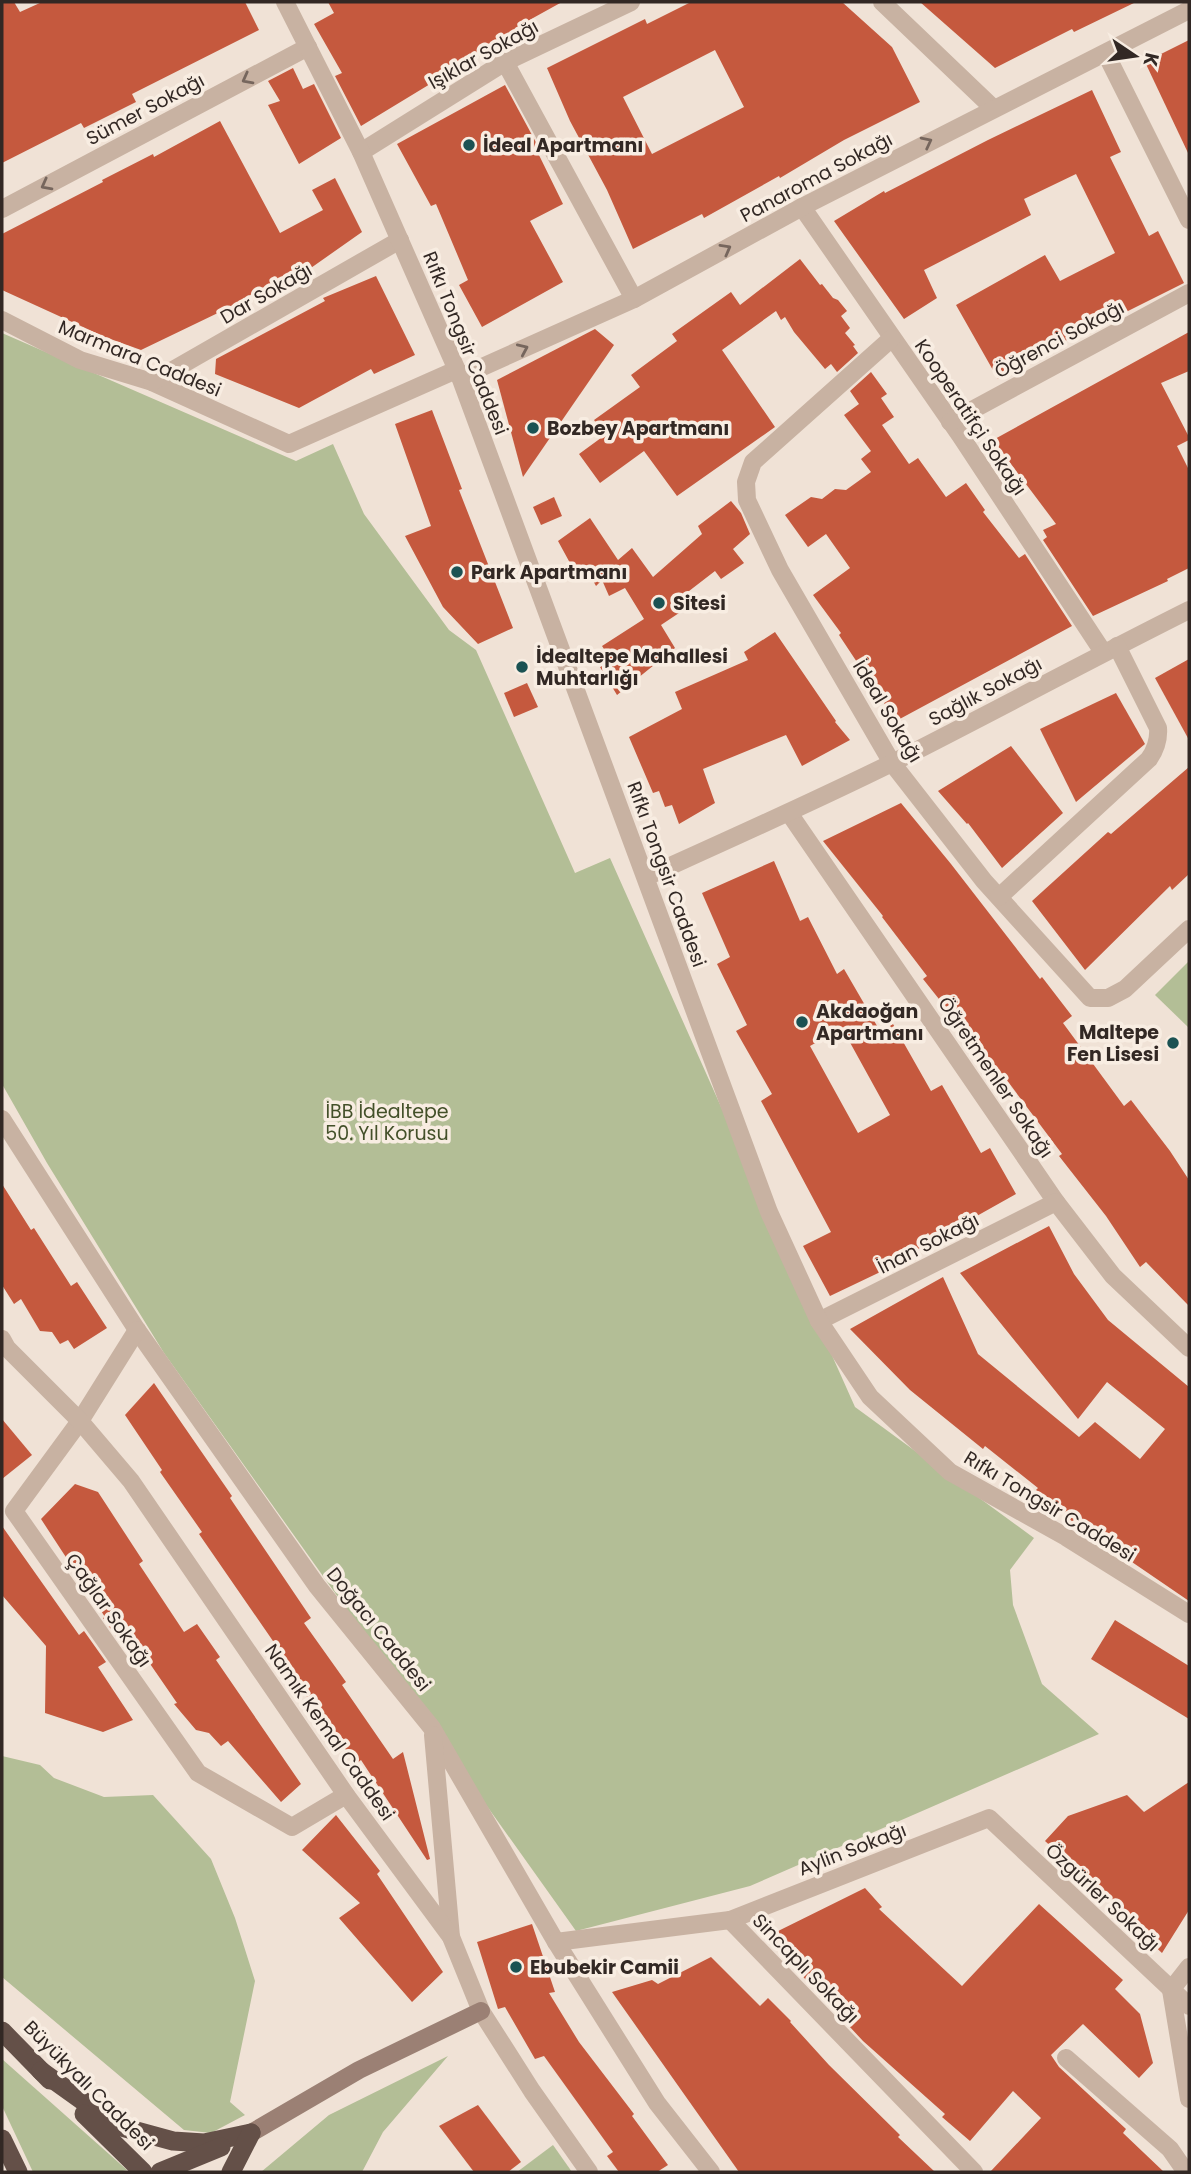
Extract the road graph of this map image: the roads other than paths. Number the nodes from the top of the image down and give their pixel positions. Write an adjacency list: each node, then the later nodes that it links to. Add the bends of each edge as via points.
1 (285, 2): 5 (street, Rıfkı Tongsir Caddesi)
2 (631, 2): 7 (street, Işıklar Sokağı)
3 (882, 2): 8 (street)
4 (1189, 10): 6 (street, Panaroma Sokağı)
5 (308, 47): 9 (street, Rıfkı Tongsir Caddesi); 11 (street, Sümer Sokağı, one-way to 11)
6 (1106, 54): 8 (street, Panaroma Sokağı); 12 (street)
7 (505, 62): 9 (street, Işıklar Sokağı); 15 (street)
8 (993, 108): 10 (street, Panaroma Sokağı, one-way to 8)
9 (360, 152): 13 (street, Rıfkı Tongsir Caddesi)
10 (802, 207): 15 (street, Panaroma Sokağı, one-way to 10); 17 (street, Kooperatifçi Sokağı)
11 (2, 209)
12 (1189, 220)
13 (400, 240): 18 (street, Rıfkı Tongsir Caddesi); 19 (street, Dar Sokağı)
14 (1189, 293): 20 (street, Öğrenci Sokağı)
15 (634, 299): 18 (street, Panaroma Sokağı, one-way to 15)
16 (2, 320): 19 (street, Marmara Caddesi, via 80,359)
17 (892, 338): 20 (street, Kooperatifçi Sokağı); 23 (street, İdeal Sokağı, via 753,462 746,482 747,500 779,570)
18 (458, 374): 19 (street, Marmara Caddesi, via 289,444); 25 (street, Rıfkı Tongsir Caddesi)
19 (152, 382)
20 (950, 422): 22 (street, Kooperatifçi Sokağı)
21 (1189, 610): 22 (street, Sağlık Sokağı)
22 (1110, 649): 23 (street, Sağlık Sokağı); 26 (street, Kooperatifçi Sokağı, via 1158,727 1155,750)
23 (892, 763): 24 (street, Sağlık Sokağı); 26 (street, İdeal Sokağı)
24 (789, 813): 25 (street, Sağlık Sokağı); 29 (street, Öğretmenler Sokağı)
25 (646, 877): 30 (street, Rıfkı Tongsir Caddesi, via 769,1212)
26 (999, 897): 27 (street, İdeal Sokağı, via 1090,998 1108,999 1125,989)
27 (1189, 929)
28 (2, 1119): 31 (street, Doğacı Caddesi)
29 (1056, 1202): 30 (street, İnan Sokağı); 33 (street, Öğretmenler Sokağı, via 1113,1276)
30 (819, 1321): 35 (street, Rıfkı Tongsir Caddesi, via 870,1397 950,1472)
31 (137, 1330): 34 (street, Çağlar Sokağı); 36 (street, Doğacı Caddesi, via 317,1586)
32 (2, 1339): 34 (street, Namık Kemal Caddesi)
33 (1189, 1348)
34 (80, 1420): 37 (street, Namık Kemal Caddesi, via 131,1481); 37 (street, Çağlar Sokağı, via 14,1511 198,1773 292,1827)
35 (1189, 1614)
36 (432, 1728): 40 (street); 41 (street, Doğacı Caddesi)
37 (346, 1795): 40 (street, Namık Kemal Caddesi)
38 (989, 1818): 39 (street, Aylin Sokağı); 43 (street, Özgürler Sokağı)
39 (730, 1920): 41 (street, Sincaplı Sokağı); 58 (street, Sincaplı Sokağı)
40 (451, 1937): 45 (street, Namık Kemal Caddesi)
41 (556, 1942): 57 (street, Doğacı Caddesi, via 657,2103)
42 (1189, 1968): 43 (street)
43 (1171, 1990): 44 (street, Özgürler Sokağı); 49 (street)
44 (1189, 2007)
45 (481, 2011): 50 (main road, via 359,2070); 56 (street, Namık Kemal Caddesi)
46 (2, 2031): 48 (highway, Büyükyalı Caddesi)
47 (1066, 2058): 59 (street, via 1170,2149)
48 (41, 2071): 50 (highway, via 118,2126 173,2141 204,2143); 53 (highway, Büyükyalı Caddesi)
49 (1189, 2099)
50 (251, 2133): 54 (highway, Büyükyalı Caddesi); 55 (highway)
51 (2, 2139): 52 (highway)
52 (18, 2172)
53 (143, 2172)
54 (160, 2172)
55 (231, 2172)
56 (589, 2172)
57 (711, 2172)
58 (974, 2172)
59 (1186, 2172)

